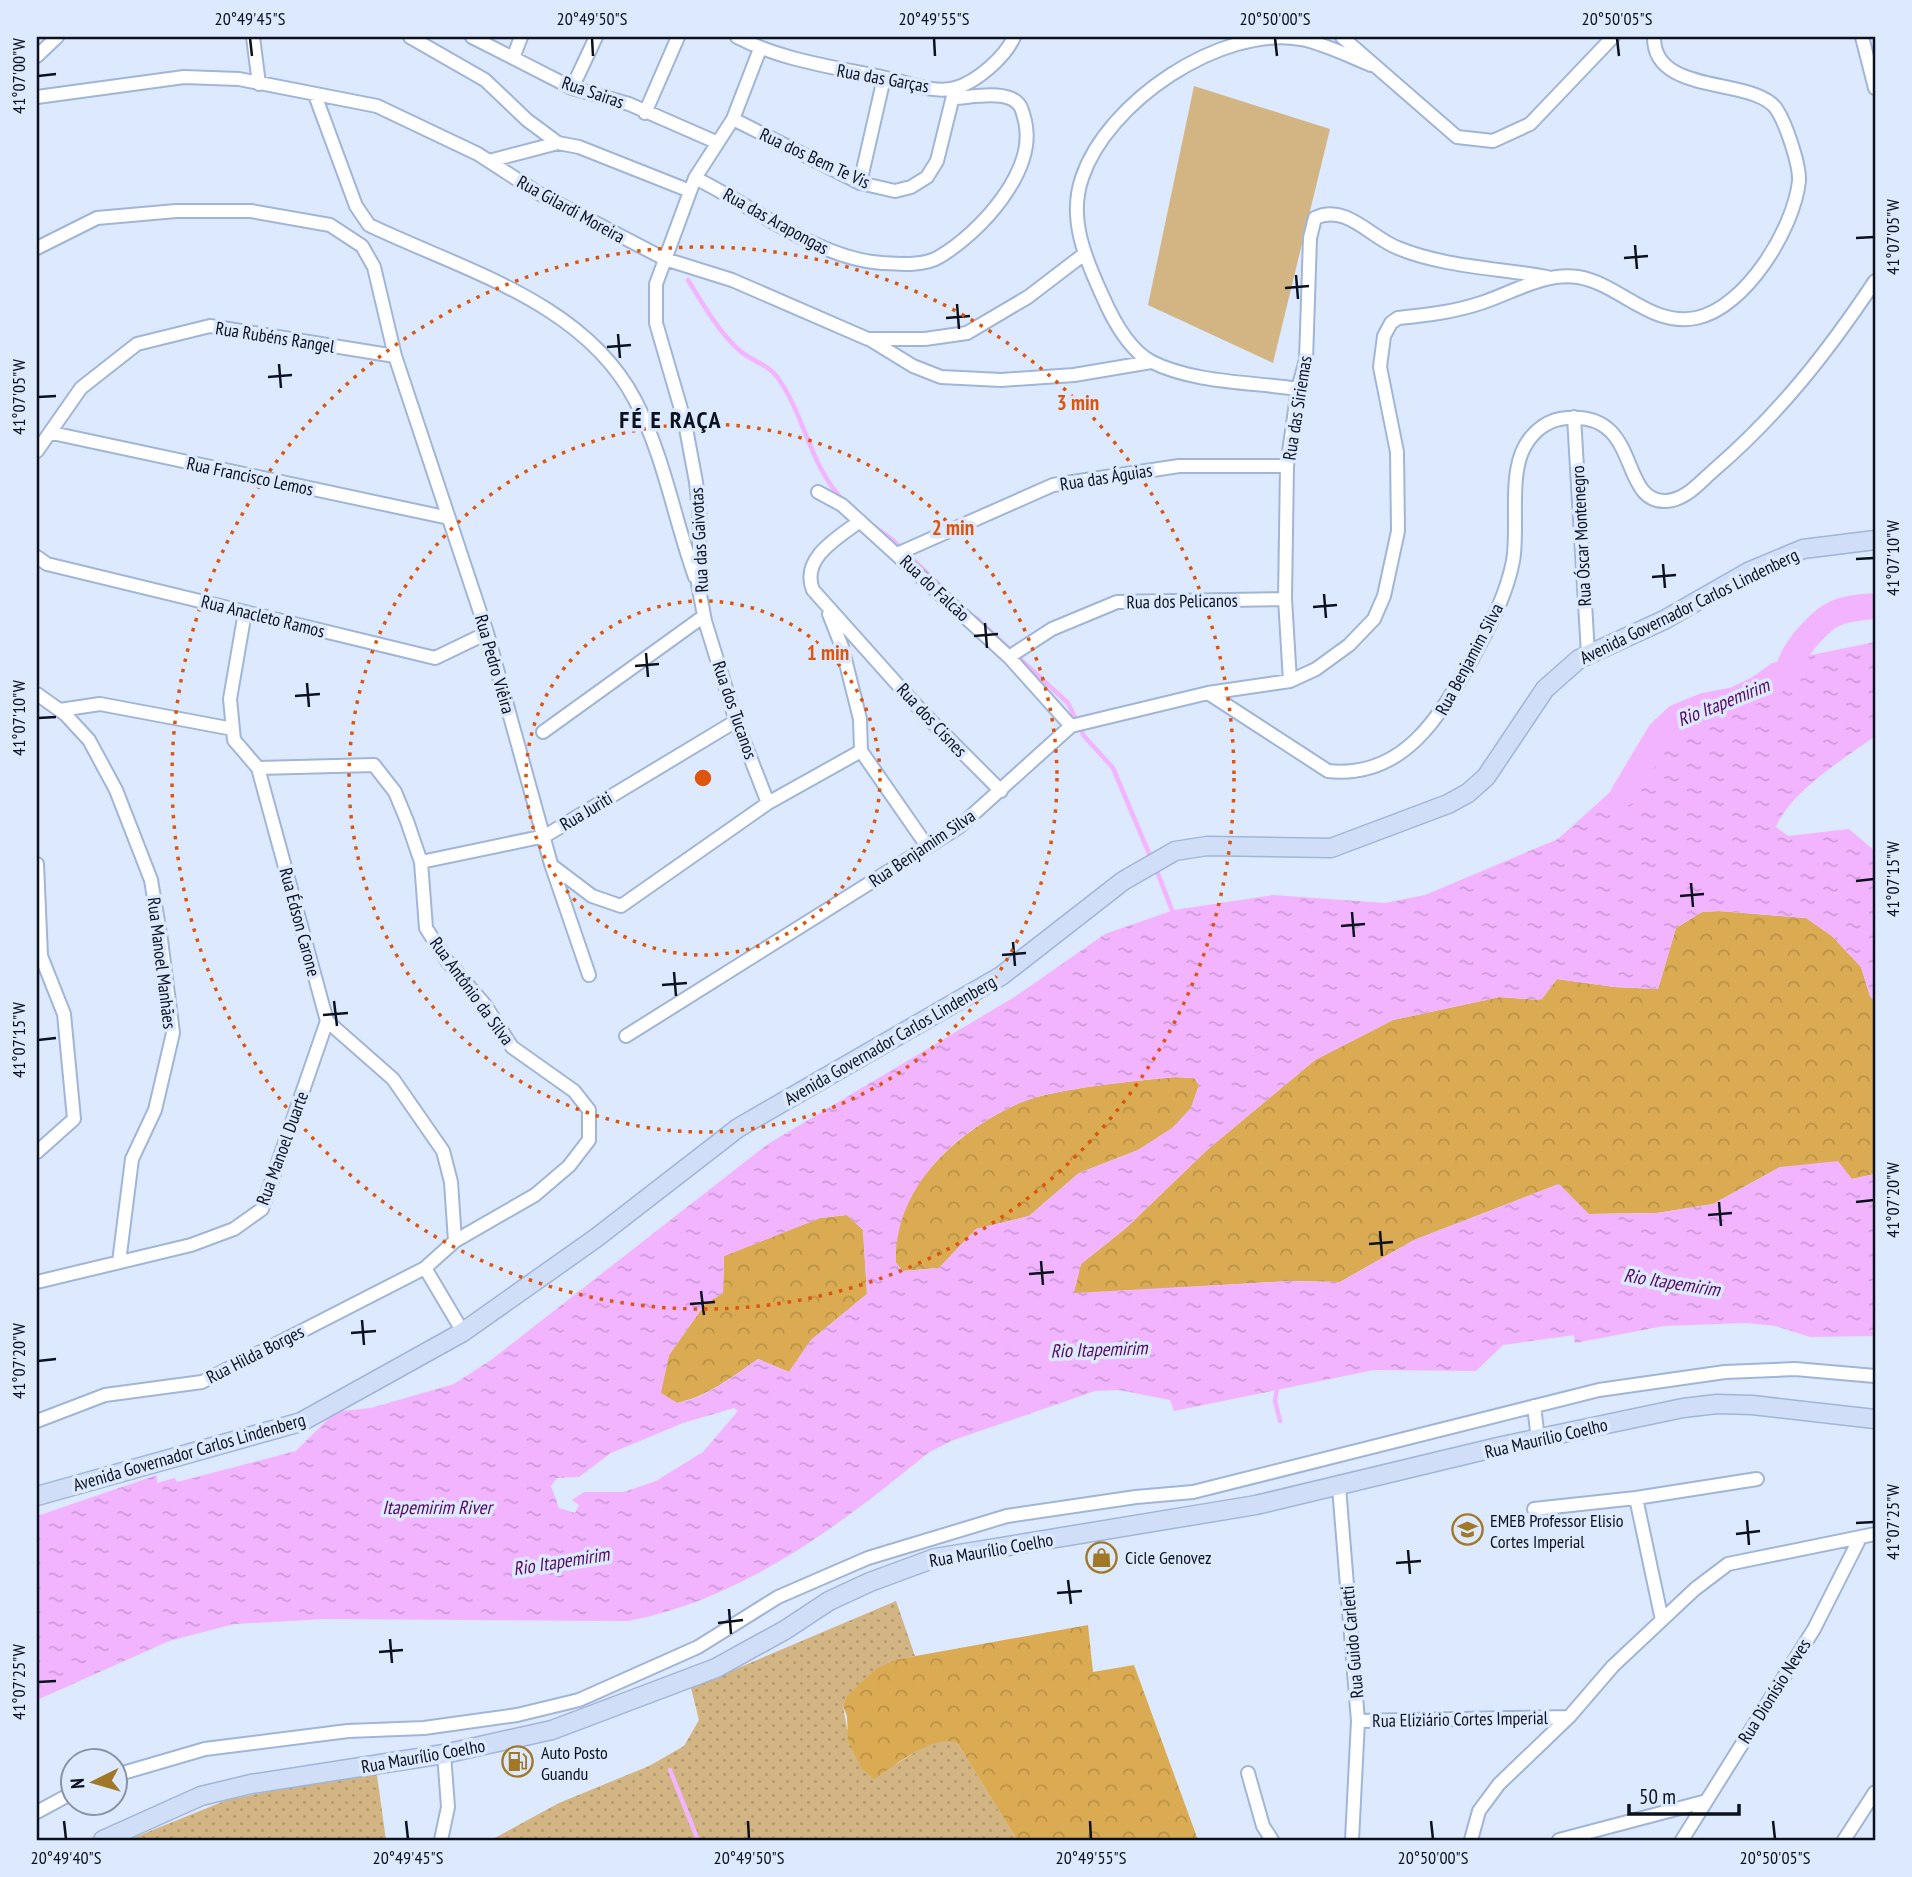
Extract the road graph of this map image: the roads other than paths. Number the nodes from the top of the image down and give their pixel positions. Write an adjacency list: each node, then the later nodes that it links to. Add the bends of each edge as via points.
1 (57, 37): 15 (street)
2 (253, 37): 19 (street)
3 (410, 37): 28 (street, via 485,80)
4 (472, 37): 16 (street, Rua Sairas)
5 (521, 37): 16 (street)
6 (596, 37): 20 (street)
7 (678, 37): 25 (street)
8 (737, 37): 14 (street, Rua das Garças)
9 (1014, 37): 22 (street, Rua das Garças, via 1003,56)
10 (1342, 37): 17 (street)
11 (1610, 37): 17 (street, via 1530,124 1493,141 1457,137)
12 (1654, 37): 35 (street, via 1663,63 1684,76 1761,97 1776,108 1799,178 1792,214 1746,288 1724,308 1696,318 1669,318 1578,277)
13 (1862, 37): 21 (street)
14 (760, 49): 18 (street, Rua das Garças); 26 (street)
15 (37, 56)
16 (513, 58): 20 (street, Rua Sairas)
17 (1371, 65): 33 (street, via 1300,39 1262,40 1219,51 1181,68 1135,100 1108,131 1082,177 1077,217)
18 (884, 78): 22 (street, Rua das Garças); 30 (street)
19 (259, 84): 23 (street, Rua Gilardi Moreira); 24 (street, Rua Gilardi Moreira, via 184,76)
20 (572, 88): 25 (street, Rua Sairas)
21 (1875, 88)
22 (955, 93): 30 (street, Rua dos Bem Te Vis, via 937,161 928,177 895,191); 31 (street, Rua das Arapongas, via 1012,99 1021,106 1028,133 1007,193 937,259 880,263 832,253)
23 (315, 95): 29 (street, Rua Gilardi Moreira, via 377,106); 51 (street, via 356,206 369,225 564,319 605,357 635,399 662,463)
24 (37, 97)
25 (645, 113): 27 (street, Rua Sairas)
26 (733, 120): 27 (street); 30 (street, Rua dos Bem Te Vis)
27 (716, 142): 31 (street)
28 (558, 143): 29 (street); 31 (street)
29 (489, 161): 34 (street, Rua Gilardi Moreira, via 538,193)
30 (860, 183)
31 (693, 185): 34 (street)
32 (37, 248): 38 (street, Rua Pedro Viêira, via 97,218 163,212 251,211 330,225 362,246 374,267)
33 (1083, 255): 37 (street, Rua Gilardi Moreira, via 1028,297 967,333); 39 (street, via 1116,321 1131,344)
34 (665, 259): 37 (street, Rua Gilardi Moreira, via 732,280); 51 (street, Rua das Gaivotas, via 656,284 656,323 685,423 696,482)
35 (1551, 278): 40 (street, Rua das Siriemas, via 1452,263 1397,248 1346,217 1315,218 1310,238 1306,360); 59 (street, via 1450,312 1398,318 1391,323 1384,336 1380,367 1398,452 1398,531 1384,596 1374,619 1349,645)
36 (1875, 281): 41 (street, via 1783,407 1682,498 1651,498 1613,431 1600,420)
37 (868, 339): 39 (street, via 941,377 1000,380)
38 (395, 356): 42 (street, Rua Rubéns Rangel, via 210,326 137,344 81,388); 46 (street, Rua Pedro Viêira)
39 (1151, 362): 40 (street, via 1194,375)
40 (1298, 388): 44 (street, Rua das Siriemas)
41 (1574, 417): 57 (street, Rua Óscar Montenegro); 60 (street, Rua Benjamim Silva, via 1541,426 1524,447 1514,497 1513,560 1498,610 1436,721 1405,750 1374,766 1348,773 1328,771)
42 (52, 433): 43 (street, Rua Rubéns Rangel); 46 (street, Rua Francisco Lemos)
43 (37, 451)
44 (1287, 467): 49 (street, Rua das Águias, via 1179,466 1053,485); 52 (street, Rua das Siriemas)
45 (818, 492): 47 (street, Rua do Falcão)
46 (449, 518): 56 (street, Rua Pedro Viêira)
47 (860, 521): 49 (street, Rua do Falcão); 53 (street, Rua dos Cisnes, via 822,550 812,572 813,590)
48 (1875, 540): 57 (street, Avenida Governador Carlos Lindenberg, via 1803,549)
49 (897, 554): 58 (street, Rua do Falcão)
50 (37, 557): 54 (street, Rua Anacleto Ramos, via 47,564)
51 (698, 584): 55 (street, Rua das Gaivotas)
52 (1285, 599): 58 (street, Rua dos Pelicanos, via 1117,602 1052,629); 59 (street, Rua das Siriemas)
53 (826, 607): 67 (street, via 842,647 860,719); 69 (street, Rua dos Cisnes)
54 (245, 612): 56 (street, Rua Anacleto Ramos, via 435,658); 65 (street, Rua Édson Carone, via 230,699)
55 (704, 616): 63 (street, Rua dos Tucanos); 66 (street)
56 (487, 633): 71 (street, Rua Pedro Viêira)
57 (1588, 654): 85 (street, Avenida Governador Carlos Lindenberg, via 1545,689 1486,777 1468,793 1407,822 1331,848 1207,846 1175,852 1123,881 1001,976 738,1128 596,1238)
58 (1009, 657): 64 (street, Rua do Falcão)
59 (1290, 681): 60 (street)
60 (1209, 693): 64 (street, Rua Benjamim Silva)
61 (37, 694): 62 (street, Rua Manoel Manhães)
62 (60, 710): 65 (street, via 100,704); 82 (street, Rua Manoel Manhães, via 89,740 116,790 151,880 173,1033 155,1110 132,1159)
63 (736, 721): 70 (street, Rua dos Tucanos); 71 (street, Rua Juriti)
64 (1071, 726): 69 (street, Rua Benjamim Silva)
65 (233, 729): 68 (street, Rua Édson Carone, via 234,740)
66 (543, 732)
67 (861, 751): 70 (street); 72 (street)
68 (258, 768): 73 (street, Rua Antônio da Silva, via 374,765 395,792); 78 (street, Rua Édson Carone)
69 (1001, 791): 72 (street, Rua Benjamim Silva, via 959,827)
70 (768, 803): 75 (street, via 621,906 592,896)
71 (545, 836): 73 (street, Rua Juriti); 75 (street, Rua Pedro Viêira)
72 (927, 846): 79 (street, Rua Benjamim Silva)
73 (421, 862): 81 (street, Rua Antônio da Silva, via 426,928 447,961 485,1005 512,1047 574,1091 589,1110 589,1140 569,1166 535,1195)
74 (37, 864): 76 (street)
75 (551, 864): 77 (street, Rua Pedro Viêira)
76 (39, 957): 80 (street, via 64,1014 74,1119)
77 (589, 975)
78 (327, 1021): 81 (street, via 393,1079 443,1152 451,1182); 82 (street, Rua Manoel Duarte, via 262,1209 234,1229 191,1245)
79 (626, 1036)
80 (37, 1152)
81 (455, 1241): 83 (street, Rua Hilda Borges)
82 (119, 1262): 84 (street, Rua Manoel Duarte)
83 (425, 1268): 85 (street); 89 (street, Rua Hilda Borges, via 202,1382 105,1395)
84 (37, 1282)
85 (463, 1332): 94 (street, Avenida Governador Carlos Lindenberg, via 301,1422)
86 (1875, 1376): 87 (street, via 1795,1369 1725,1372 1599,1390)
87 (1534, 1406): 90 (street); 93 (street)
88 (1875, 1419): 90 (street, Rua Maurílio Coelho, via 1717,1404)
89 (37, 1421)
90 (1538, 1439): 92 (street, Rua Maurílio Coelho)
91 (1757, 1479): 95 (street)
92 (1339, 1487): 97 (street, Rua Maurílio Coelho); 102 (street, Rua Guido Carletti)
93 (1192, 1492): 97 (street); 104 (street, via 1007,1516 868,1558 778,1597 698,1647 579,1700 517,1715 438,1726 348,1731 205,1749)
94 (37, 1496)
95 (1636, 1498): 96 (street); 100 (street)
96 (1534, 1509)
97 (1197, 1517): 103 (street, Rua Maurílio Coelho, via 935,1558 849,1591 716,1668 624,1705 552,1730)
98 (1875, 1534): 99 (street, Rua Eliziário Cortes Imperial)
99 (1860, 1538): 100 (street, Rua Eliziário Cortes Imperial, via 1728,1564); 108 (street, Rua Dionísio Neves, via 1814,1629)
100 (1662, 1620): 101 (street, Rua Eliziário Cortes Imperial, via 1613,1666)
101 (1569, 1717): 102 (street, Rua Eliziário Cortes Imperial); 114 (street, via 1499,1784 1479,1811)
102 (1359, 1721): 113 (street, Rua Guido Carletti)
103 (444, 1754): 110 (street, Rua Maurílio Coelho, via 213,1793); 111 (street, via 448,1807)
104 (130, 1771)
105 (1248, 1773): 112 (street, via 1263,1826)
106 (1875, 1792): 117 (street)
107 (60, 1800): 109 (street)
108 (1703, 1802): 115 (street); 116 (street, Rua Dionísio Neves)
109 (37, 1812)
110 (103, 1840)
111 (441, 1840)
112 (1272, 1840)
113 (1352, 1840)
114 (1471, 1840)
115 (1559, 1840)
116 (1682, 1840)
117 (1844, 1840)

